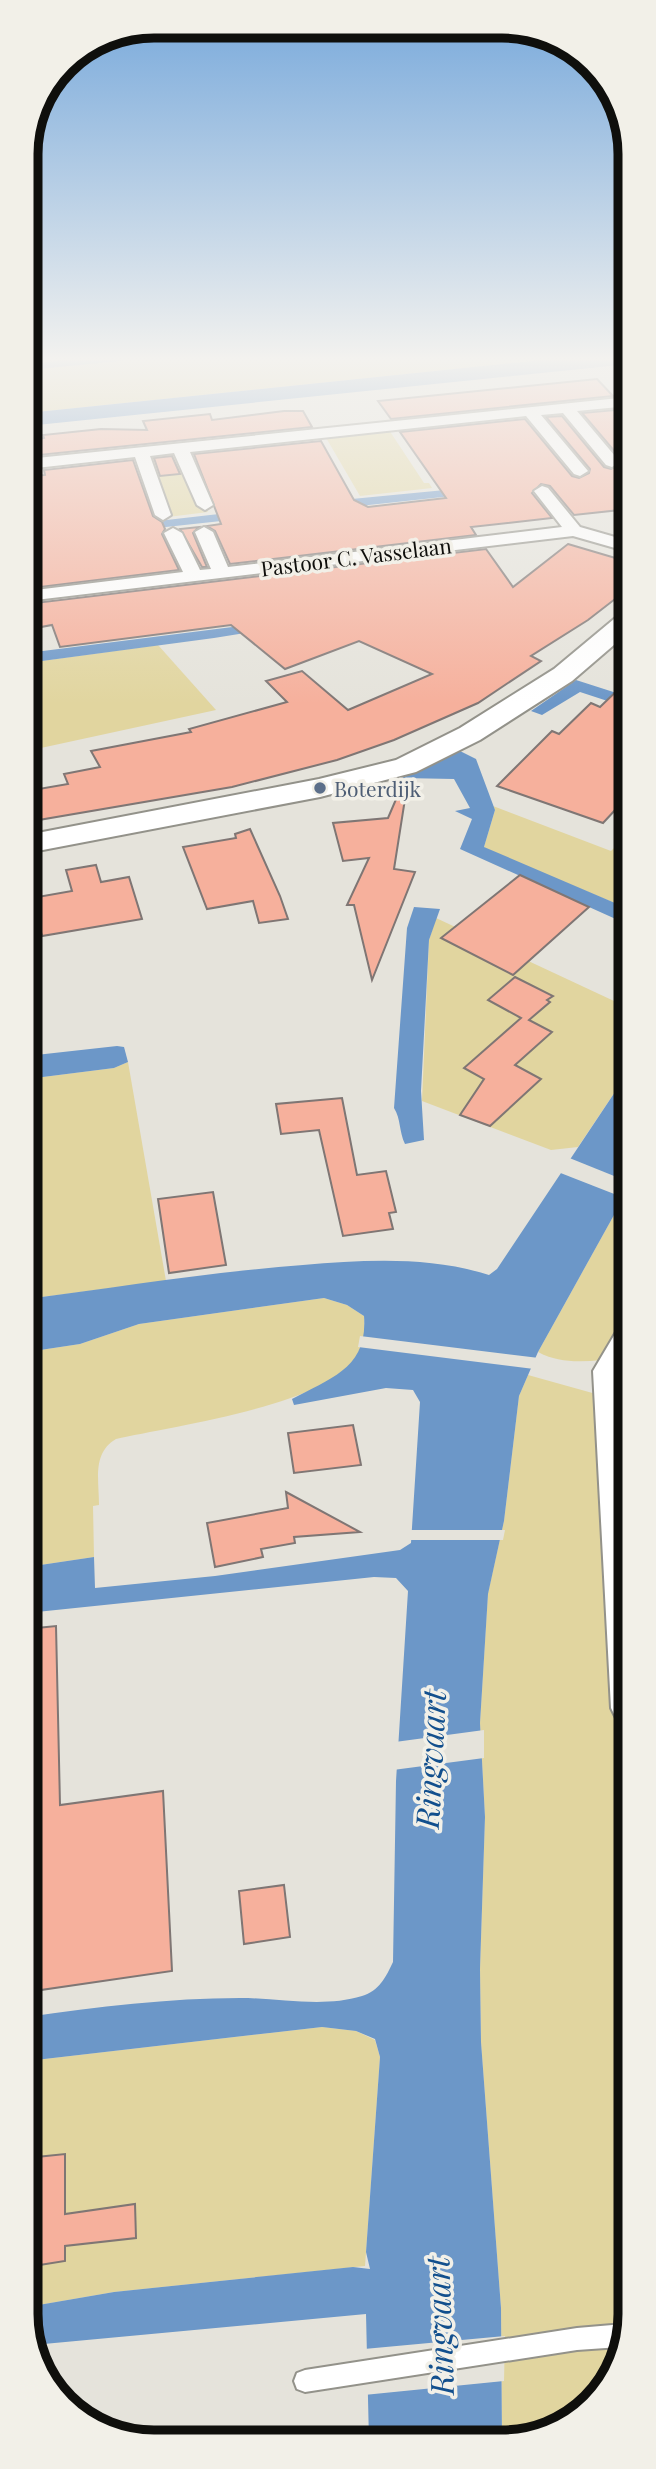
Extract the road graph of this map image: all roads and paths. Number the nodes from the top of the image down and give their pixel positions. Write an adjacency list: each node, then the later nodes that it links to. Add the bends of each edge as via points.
1 (148, 473): 5 (street)
2 (191, 473): 4 (street)
3 (542, 491): 7 (street)
4 (205, 505)
5 (163, 515)
6 (204, 531): 10 (street)
7 (574, 531): 9 (street, Pastoor C. Vasselaan); 10 (street, Pastoor C. Vasselaan)
8 (173, 533): 11 (street)
9 (618, 544)
10 (221, 572): 11 (street, Pastoor C. Vasselaan)
11 (194, 576): 12 (street, Pastoor C. Vasselaan)
12 (39, 595)
13 (618, 629): 14 (street, via 563,675 470,734 406,766 320,788)
14 (39, 842)
15 (617, 1355): 16 (street, via 608,1371)
16 (617, 1521)
17 (615, 2336): 18 (lane)
18 (305, 2381)

